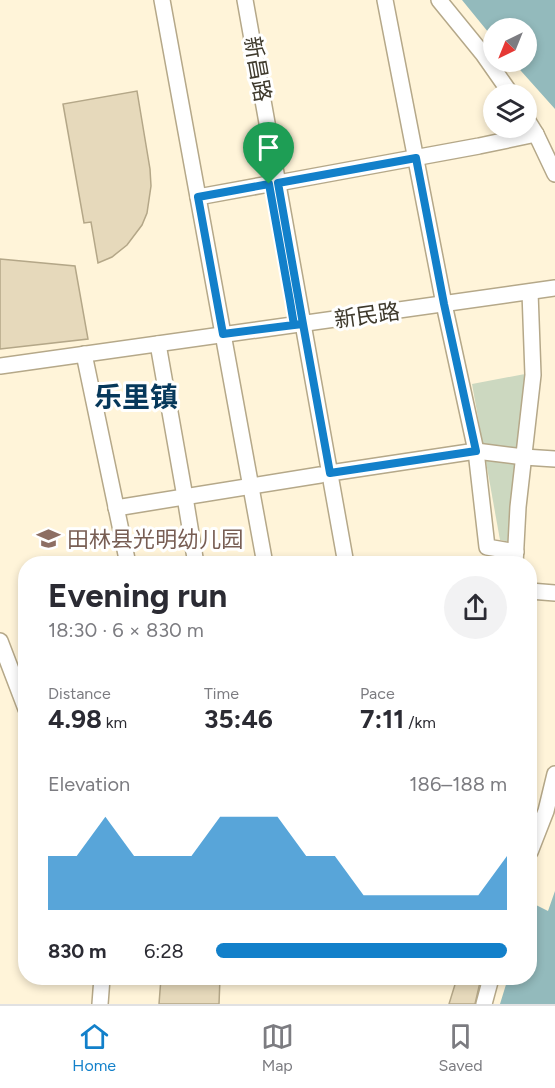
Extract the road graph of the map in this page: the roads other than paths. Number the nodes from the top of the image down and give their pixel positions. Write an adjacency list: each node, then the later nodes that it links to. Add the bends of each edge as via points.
1 (162, 0): 12 (street)
2 (236, 0): 11 (street, 新昌路)
3 (245, 0): 11 (street, 新昌路)
4 (385, 0): 9 (street)
5 (439, 0): 6 (street)
6 (504, 84)
7 (537, 136): 10 (street)
8 (517, 138): 9 (street)
9 (416, 158): 11 (street); 15 (street)
10 (555, 174)
11 (273, 184): 12 (street); 16 (street, 新昌路, via 290,301)
12 (198, 197): 17 (street)
13 (555, 288): 14 (street, 新民路)
14 (530, 292): 15 (street, 新民路); 22 (street, via 533,375)
15 (444, 304): 16 (street, 新民路); 21 (street)
16 (298, 324): 17 (street, 新民路); 24 (street, 新昌路)
17 (223, 334): 18 (street, 新民路); 25 (street)
18 (158, 344): 19 (street, 新民路); 26 (street)
19 (84, 354): 20 (street, 新民路); 27 (street)
20 (0, 366)
21 (476, 451): 22 (street); 24 (street); 33 (street, via 487,548)
22 (524, 458): 23 (street); 34 (street)
23 (555, 459)
24 (325, 474): 25 (street); 31 (street, 新昌路); 32 (street, 新昌路)
25 (251, 486): 26 (street); 30 (street)
26 (185, 497): 27 (street); 29 (street)
27 (116, 508): 28 (street)
28 (126, 556)
29 (194, 556)
30 (264, 556)
31 (335, 556)
32 (344, 556)
33 (509, 556)
34 (515, 556)
35 (537, 592): 36 (street)
36 (555, 593)
37 (0, 641): 38 (street)
38 (18, 688)
39 (555, 774): 40 (street)
40 (550, 810): 41 (street)
41 (537, 837)
42 (101, 985): 44 (street)
43 (489, 985): 45 (street)
44 (100, 1004)
45 (484, 1004)

